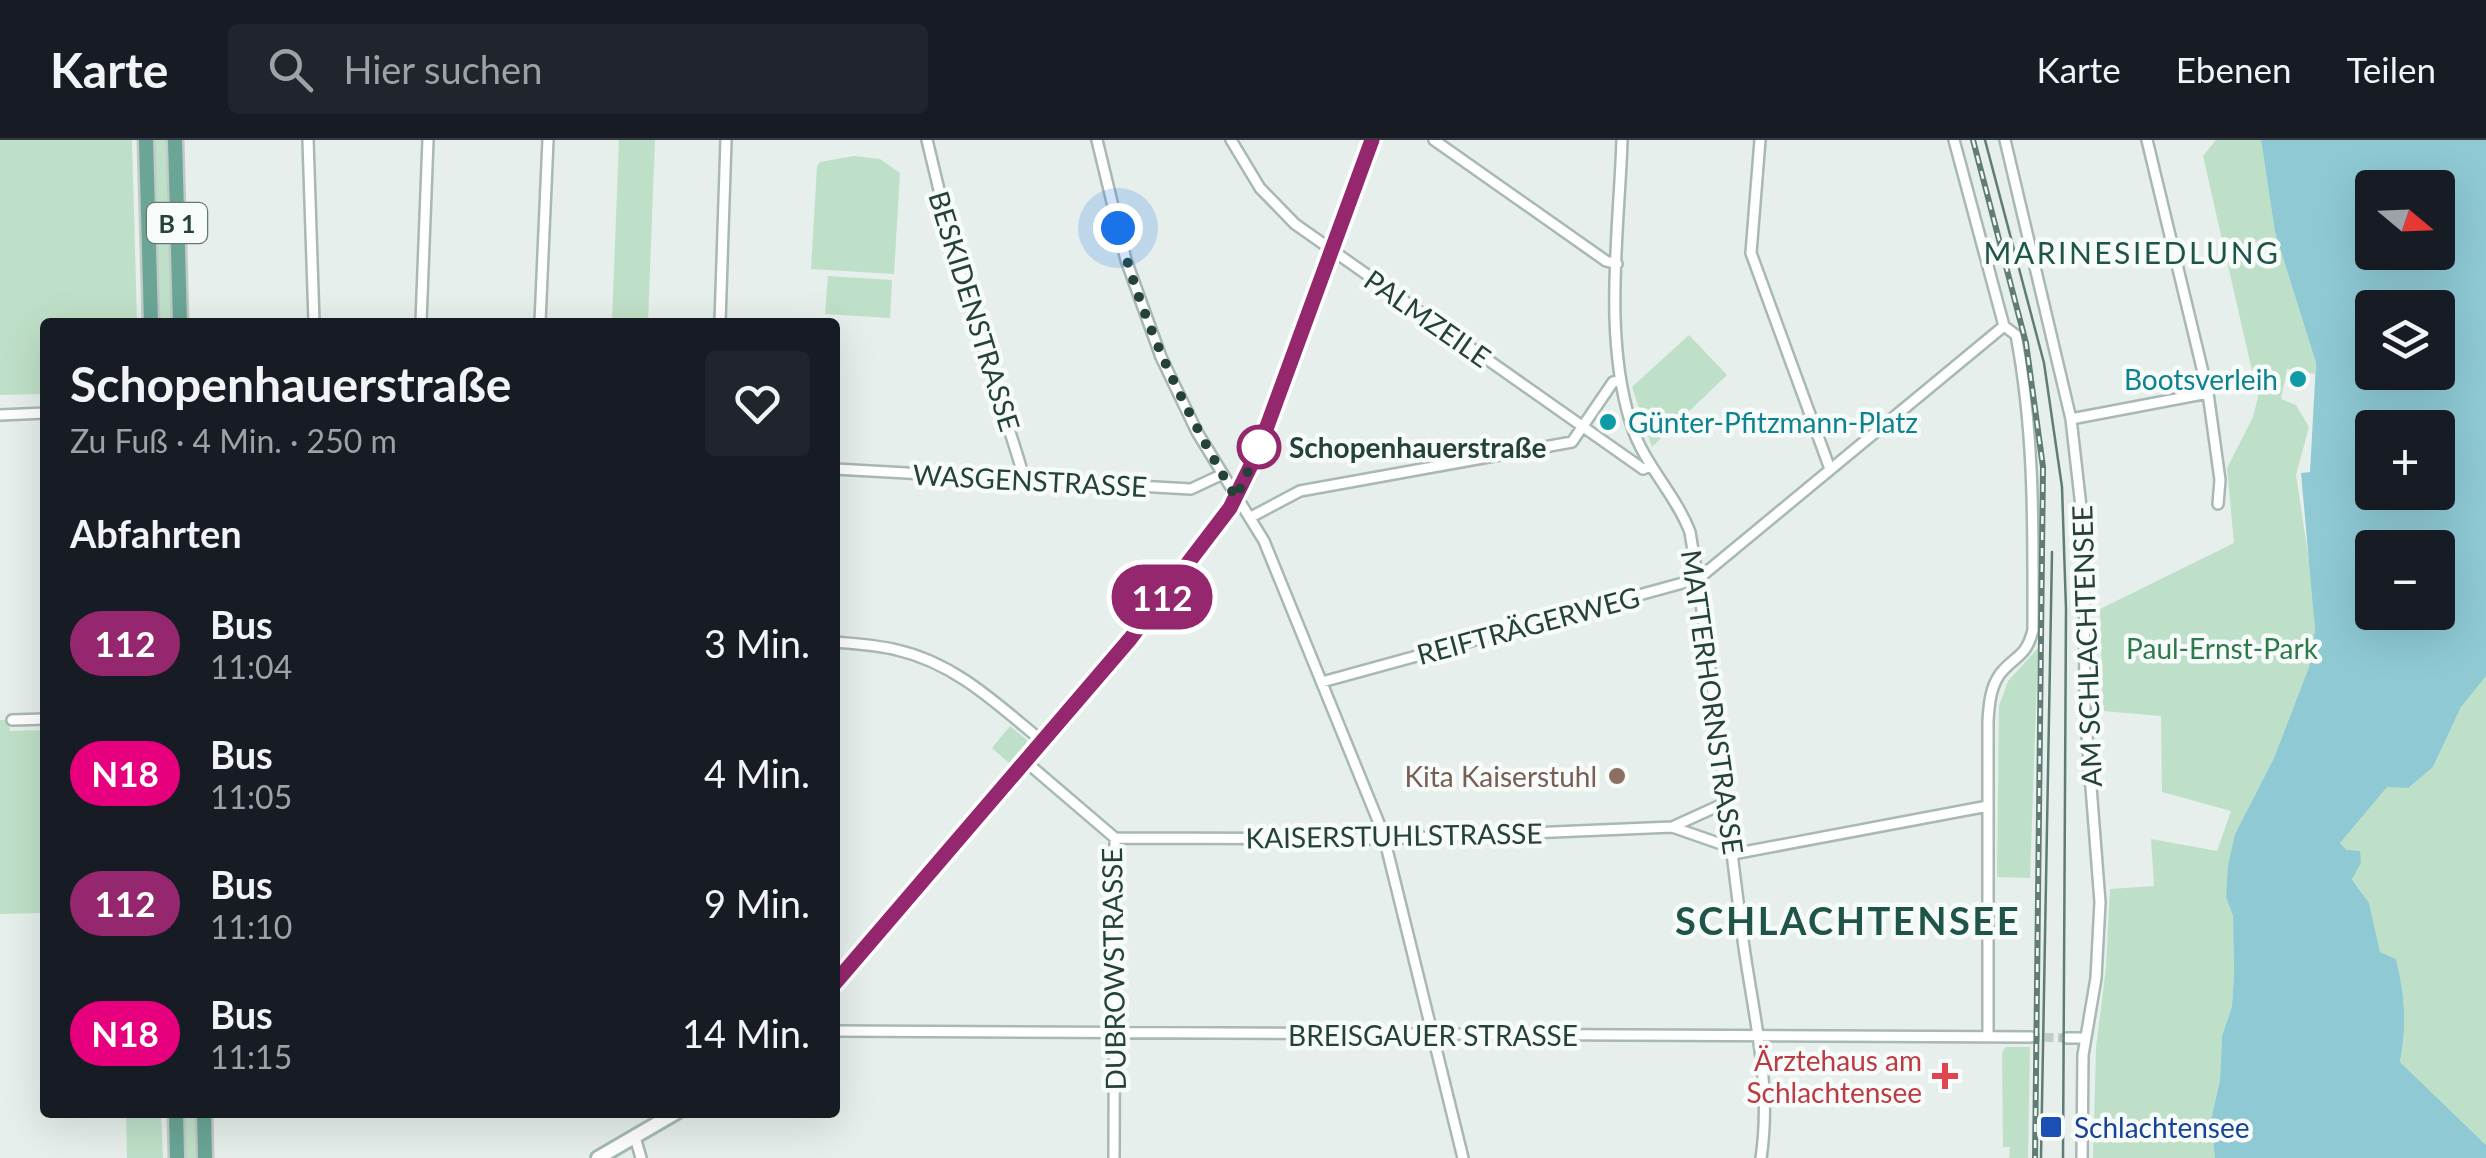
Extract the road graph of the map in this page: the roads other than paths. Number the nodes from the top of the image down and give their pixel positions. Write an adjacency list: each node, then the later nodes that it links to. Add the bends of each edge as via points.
1 (146, 140): 19 (main road, B 1)
2 (175, 140): 20 (main road, B 1)
3 (308, 140): 21 (street)
4 (428, 140): 22 (street)
5 (548, 140): 23 (street)
6 (726, 140): 24 (street)
7 (927, 140): 36 (street, BESKIDENSTRASSE, via 954,252)
8 (1097, 140): 35 (street, via 1143,311 1178,395)
9 (1231, 140): 17 (street, PALMZEILE, via 1269,198)
10 (1372, 140): 17 (main road)
11 (1434, 140): 18 (street)
12 (1622, 140): 18 (street, MATTERHORNSTRASSE)
13 (1760, 140): 34 (street, via 1751,253)
14 (1954, 140): 25 (street)
15 (2004, 140): 30 (street, AM SCHLACHTENSEE)
16 (2148, 140): 27 (street)
17 (1331, 249): 31 (street, PALMZEILE); 37 (main road)
18 (1617, 264): 26 (street, MATTERHORNSTRASSE)
19 (151, 318)
20 (180, 318)
21 (314, 318)
22 (421, 318)
23 (540, 318)
24 (720, 318)
25 (2004, 326): 34 (street, REIFTRÄGERWEG); 48 (street, via 2016,335 2027,392 2033,630 2029,647 2002,672 1991,694)
26 (1620, 380): 31 (street); 32 (street, MATTERHORNSTRASSE)
27 (2208, 393): 30 (street); 38 (street)
28 (40, 413): 29 (street)
29 (0, 415)
30 (2071, 419): 61 (street, AM SCHLACHTENSEE, via 2084,533 2085,710 2100,902)
31 (1582, 426): 32 (street, PALMZEILE, via 1643,468); 39 (street, via 1572,442 1300,491)
32 (1650, 466): 40 (street, MATTERHORNSTRASSE, via 1685,519)
33 (840, 469): 36 (street, WASGENSTRASSE)
34 (1830, 469): 40 (street, REIFTRÄGERWEG)
35 (1222, 474): 36 (street, WASGENSTRASSE, via 1191,489); 37 (street)
36 (1025, 480)
37 (1236, 498): 39 (street); 45 (main road, via 1130,639)
38 (2218, 504)
39 (1251, 517): 42 (street)
40 (1698, 578): 42 (street, REIFTRÄGERWEG); 47 (street, MATTERHORNSTRASSE)
41 (840, 643): 45 (street, via 900,650 943,667)
42 (1322, 682): 51 (street)
43 (40, 719): 44 (street)
44 (12, 720)
45 (1042, 741): 46 (main road)
46 (1025, 761): 50 (street, DUBROWSTRASSE); 53 (main road)
47 (1727, 802): 49 (street, KAISERSTUHLSTRASSE); 52 (street, MATTERHORNSTRASSE)
48 (1988, 806): 52 (street, KAISERSTUHLSTRASSE); 59 (street)
49 (1672, 827): 51 (street, KAISERSTUHLSTRASSE); 52 (street, KAISERSTUHLSTRASSE)
50 (1116, 838): 51 (street, KAISERSTUHLSTRASSE); 55 (street, DUBROWSTRASSE)
51 (1385, 840): 56 (street)
52 (1732, 849): 57 (street, MATTERHORNSTRASSE)
53 (840, 977)
54 (840, 1031): 55 (street, BREISGAUER STRASSE)
55 (1115, 1034): 56 (street, BREISGAUER STRASSE); 70 (street, DUBROWSTRASSE)
56 (1433, 1034): 57 (street, BREISGAUER STRASSE); 71 (street)
57 (1759, 1036): 59 (street, BREISGAUER STRASSE); 72 (street, MATTERHORNSTRASSE, via 1766,1092)
58 (2032, 1037): 59 (street, BREISGAUER STRASSE)
59 (1988, 1038)
60 (2066, 1038): 61 (street)
61 (2085, 1038): 73 (street, AM SCHLACHTENSEE)
62 (176, 1118): 66 (main road)
63 (204, 1118): 67 (main road)
64 (667, 1118): 65 (main road)
65 (635, 1137): 68 (main road); 69 (street)
66 (177, 1158)
67 (205, 1158)
68 (598, 1158)
69 (641, 1158)
70 (1114, 1158)
71 (1463, 1158)
72 (1761, 1158)
73 (2082, 1158)

